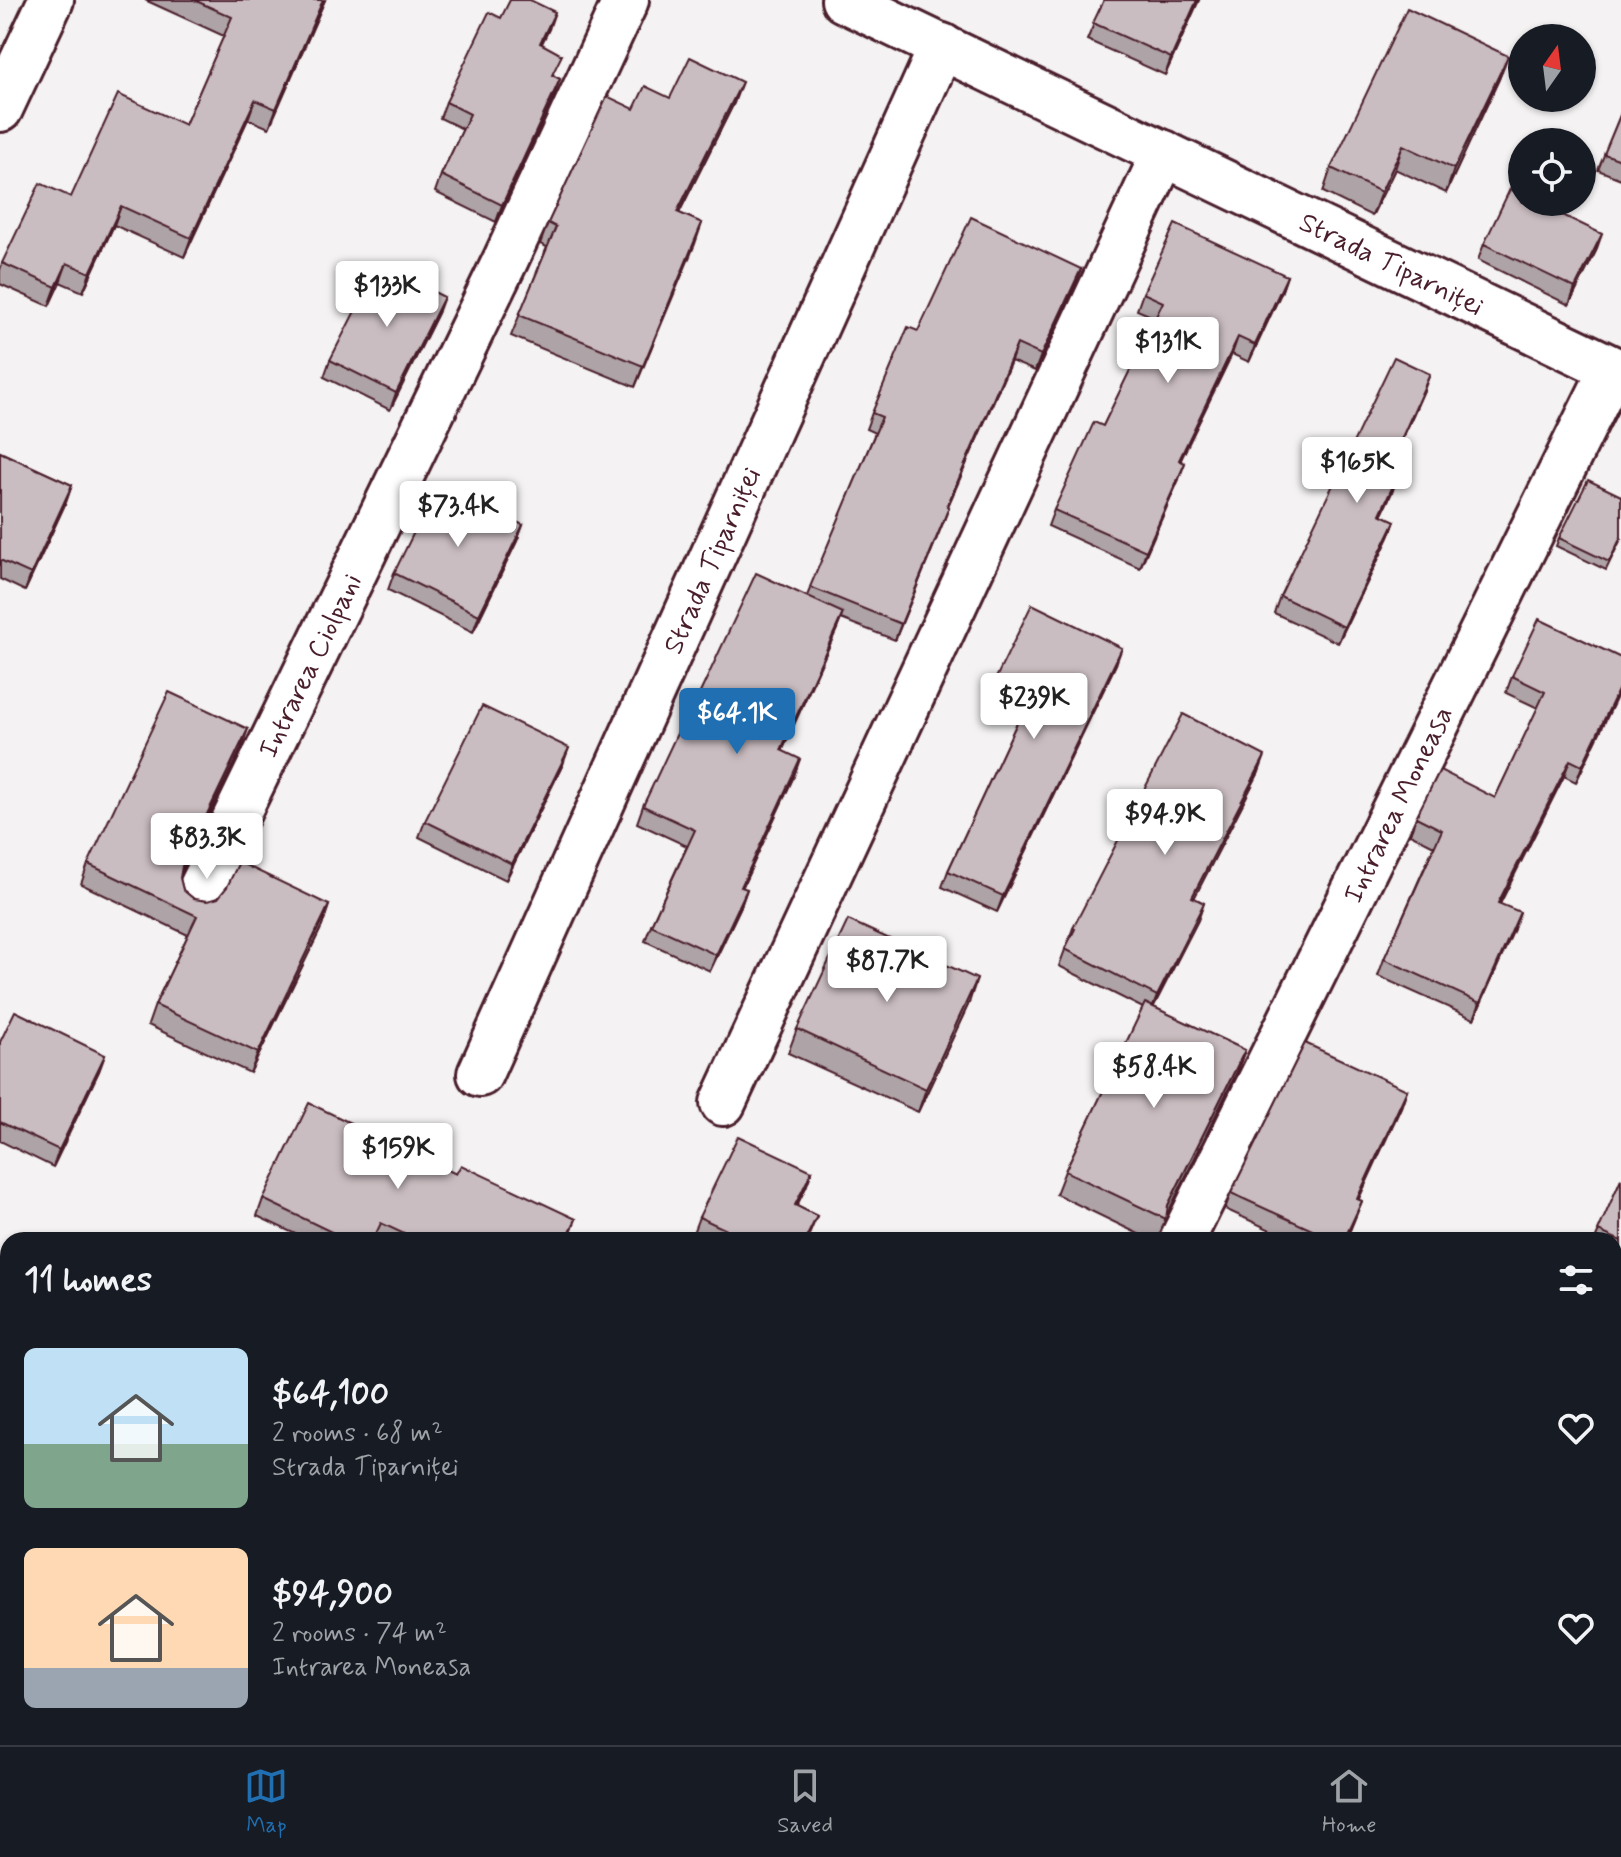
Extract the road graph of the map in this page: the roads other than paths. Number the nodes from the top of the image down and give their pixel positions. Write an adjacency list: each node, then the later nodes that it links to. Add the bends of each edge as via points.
1 (51, 0): 5 (street)
2 (626, 0): 8 (street, Intrarea Ciolpani)
3 (844, 0): 4 (street, Strada Tiparniței)
4 (942, 46): 6 (street, Strada Tiparniței); 9 (street, Strada Tiparniței)
5 (0, 109)
6 (1164, 153): 7 (street, Strada Tiparniței); 10 (street)
7 (1616, 371): 11 (street, Intrarea Moneasa)
8 (197, 897)
9 (480, 1074)
10 (723, 1103)
11 (1186, 1232)

